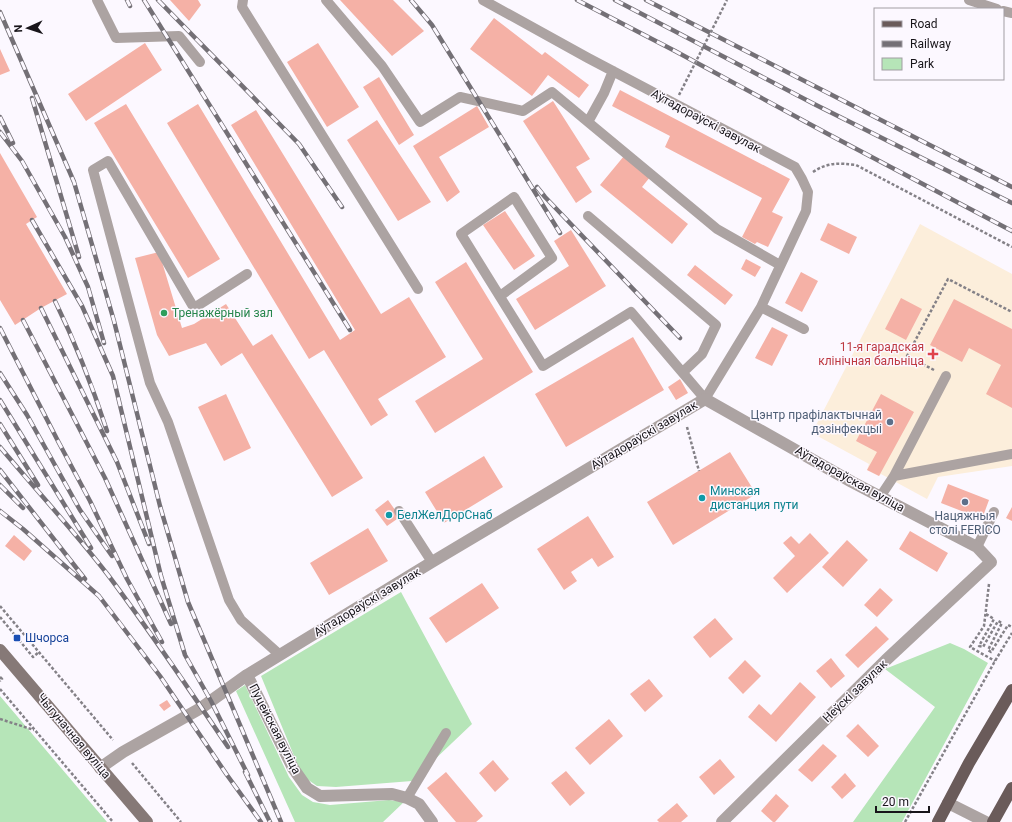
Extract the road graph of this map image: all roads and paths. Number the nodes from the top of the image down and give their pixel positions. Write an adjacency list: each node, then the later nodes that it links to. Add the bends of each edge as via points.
1 (97, 0): 8 (lane, via 116,38 179,36)
2 (243, 0): 17 (lane, via 242,7)
3 (326, 0): 11 (lane, via 382,66 420,122 460,97 523,111 552,92)
4 (483, 0): 9 (lane, Аўтадораўскі завулак)
5 (727, 0): 10 (path, bridge)
6 (969, 0): 7 (lane)
7 (994, 8)
8 (200, 62)
9 (614, 71): 11 (lane); 12 (lane, Аўтадораўскі завулак, via 795,167)
10 (679, 95)
11 (588, 122): 15 (lane, via 717,229)
12 (802, 179): 14 (path, via 821,166 836,163 856,165); 15 (lane, Аўтадораўскі завулак, via 808,192 806,211)
13 (588, 216): 22 (lane, via 716,325 702,354)
14 (1012, 248)
15 (780, 265): 19 (lane, Аўтадораўскі завулак)
16 (247, 274): 42 (lane, via 194,308 108,161 93,170 150,383 168,422 229,600 241,620)
17 (418, 289)
18 (500, 296): 18 (lane, via 552,258 514,197 461,234); 22 (lane, via 543,366 632,312)
19 (761, 307): 21 (lane); 24 (lane, Аўтадораўскі завулак)
20 (1012, 312): 23 (path, via 948,279 908,356)
21 (804, 329)
22 (683, 372): 24 (lane)
23 (946, 376): 28 (lane)
24 (705, 399): 25 (street, Аўтадораўскі завулак); 29 (street, Аўтадораўская вуліца)
25 (684, 413): 27 (path); 33 (street, Аўтадораўскі завулак)
26 (1012, 454): 28 (lane)
27 (699, 470)
28 (894, 476): 29 (lane)
29 (880, 497): 32 (street, Аўтадораўская вуліца)
30 (399, 511): 33 (lane)
31 (994, 512): 32 (lane)
32 (977, 547): 34 (street, Аўтадораўская вуліца)
33 (432, 562): 42 (street, Аўтадораўскі завулак)
34 (991, 562): 36 (path); 61 (street, Неўскі завулак, via 886,660)
35 (0, 607): 41 (path)
36 (986, 614): 38 (path, via 994,618 979,646 983,647 998,621 1002,623 988,650 991,652 1008,625); 43 (path, via 984,626 970,648)
37 (0, 617): 41 (path, via 33,657)
38 (1012, 627)
39 (1012, 633): 43 (path)
40 (0, 650): 53 (main road, Чыгуначная вуліца)
41 (39, 652): 52 (path)
42 (280, 655): 44 (street, Аўтадораўскі завулак)
43 (995, 661): 62 (path)
44 (247, 675): 52 (street, Аўтадораўскі завулак, via 201,708); 55 (street, Пуцейская вуліца, via 293,768 307,788 320,796 392,794)
45 (0, 677): 46 (path)
46 (0, 681)
47 (0, 689): 50 (path)
48 (1012, 690): 56 (main road)
49 (0, 720): 50 (path)
50 (35, 730): 57 (path)
51 (446, 733): 55 (lane)
52 (123, 752): 53 (street, Аўтадораўскі завулак); 59 (path)
53 (100, 768): 58 (main road, Чыгуначная вуліца)
54 (1012, 788): 65 (main road)
55 (408, 798): 60 (street, Пуцейская вуліца, via 418,804)
56 (948, 803): 63 (main road); 64 (street)
57 (113, 822)
58 (147, 822)
59 (181, 822)
60 (432, 822)
61 (722, 822)
62 (905, 822)
63 (938, 822)
64 (986, 822)
65 (993, 822)

